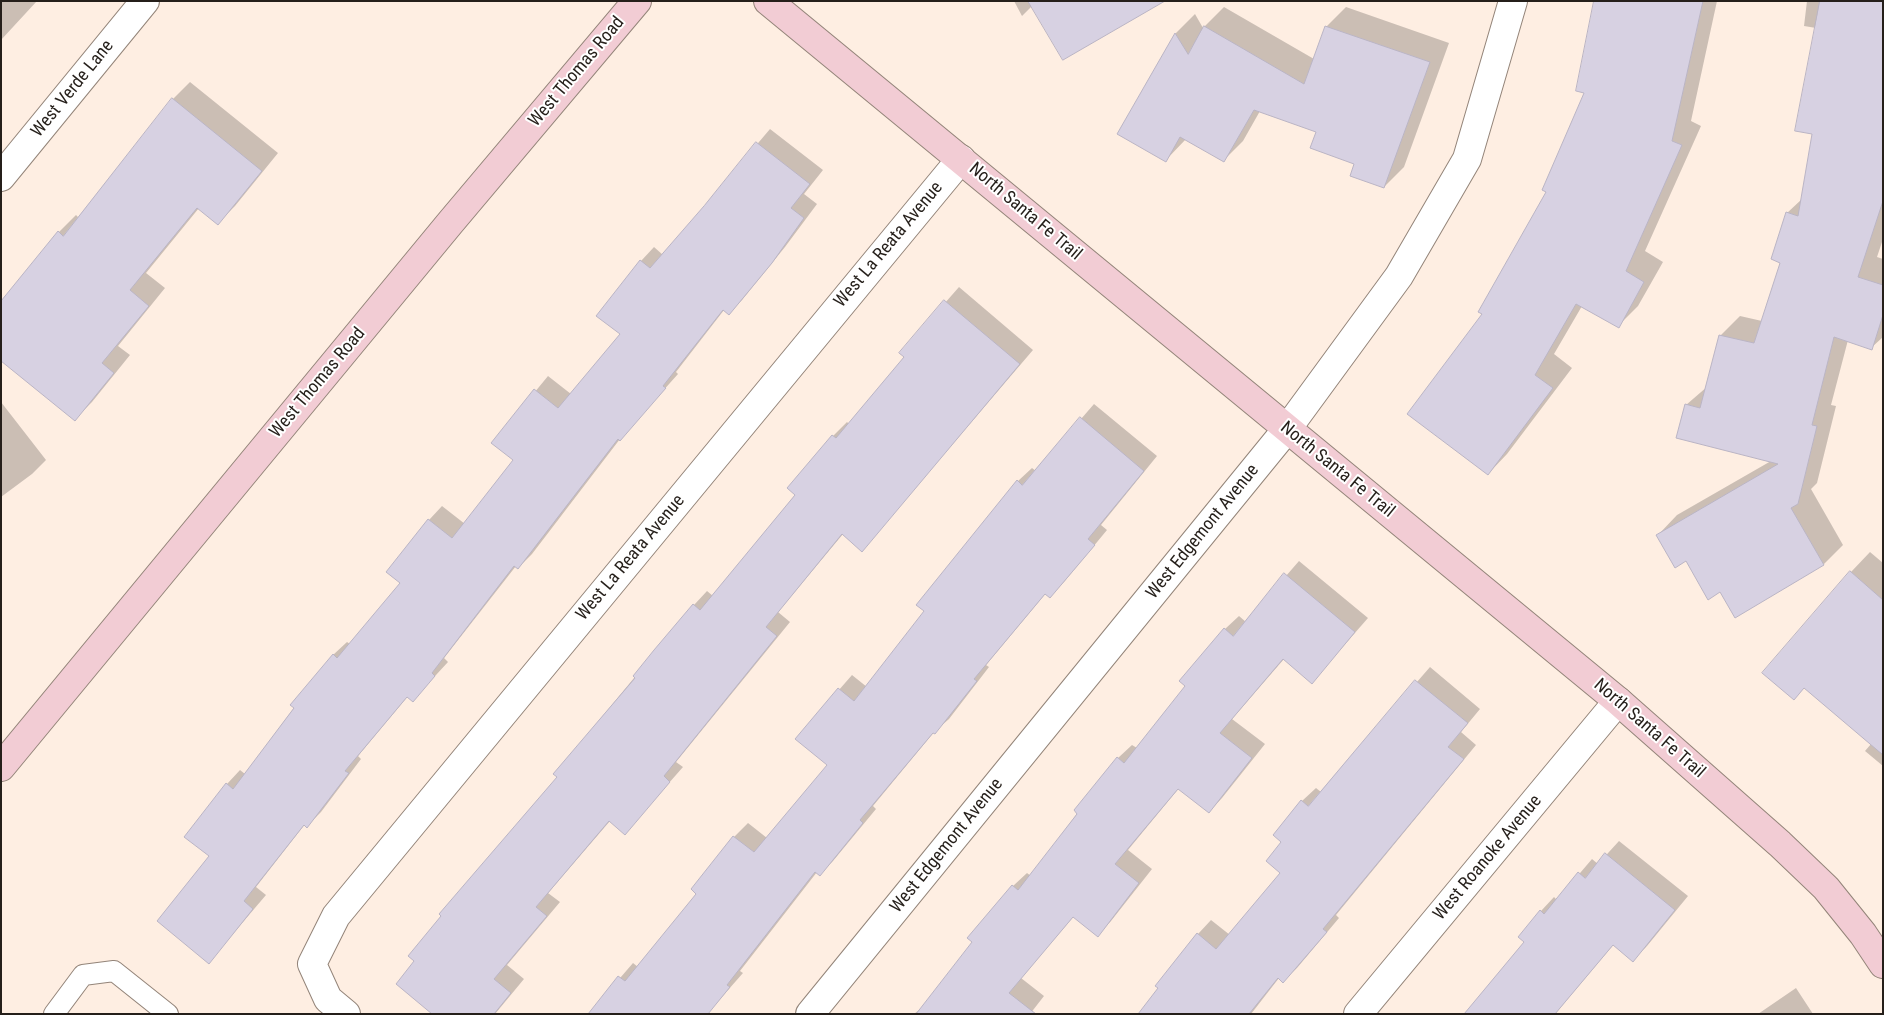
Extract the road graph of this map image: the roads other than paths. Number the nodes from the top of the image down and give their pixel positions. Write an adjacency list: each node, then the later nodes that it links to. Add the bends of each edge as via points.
1 (145, 1): 6 (street, West Verde Lane)
2 (637, 1): 9 (street, West Thomas Road)
3 (768, 1): 5 (street, North Santa Fe Trail)
4 (1512, 1): 7 (street, West Edgemont Avenue, via 1467,159 1399,276)
5 (961, 159): 7 (street, North Santa Fe Trail); 13 (street, West La Reata Avenue, via 336,916 312,964 328,999)
6 (1, 177)
7 (1287, 429): 8 (street, North Santa Fe Trail); 14 (street, West Edgemont Avenue)
8 (1618, 701): 10 (street, North Santa Fe Trail, via 1826,888); 15 (street, West Roanoke Avenue)
9 (1, 767)
10 (1883, 964)
11 (54, 1014): 12 (lane, via 83,975 114,971)
12 (168, 1014)
13 (346, 1014)
14 (810, 1014)
15 (1358, 1014)

